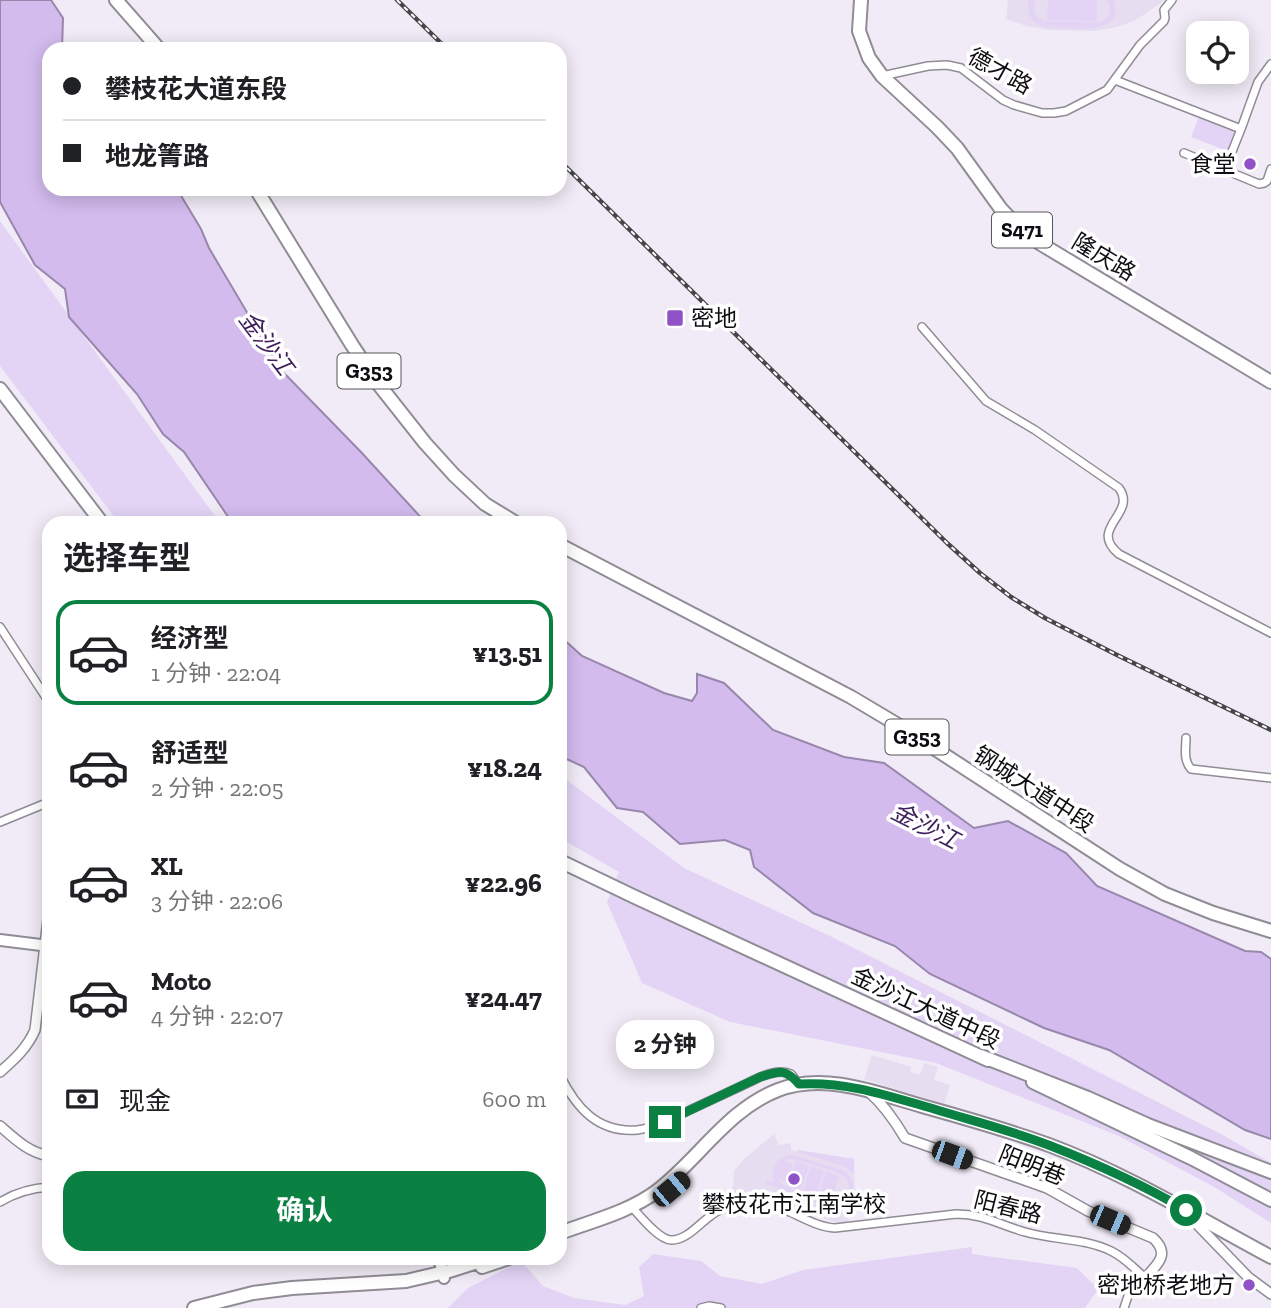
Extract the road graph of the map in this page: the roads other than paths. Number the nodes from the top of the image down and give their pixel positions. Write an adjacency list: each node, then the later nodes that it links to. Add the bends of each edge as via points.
1 (116, 0): 4 (main road)
2 (861, 0): 6 (main road, 隆庆路 / S471, via 859,31)
3 (1172, 0): 7 (street, 德才路, via 1164,10 1164,22)
4 (153, 42)
5 (1271, 64): 8 (street, via 1258,82)
6 (882, 76): 7 (street, 德才路, via 928,66 961,68 1003,100 1042,113 1066,111 1107,90); 14 (main road, 隆庆路 / S471, via 957,148 1019,228)
7 (1115, 79): 8 (street)
8 (1241, 129): 10 (street)
9 (1184, 153): 10 (street)
10 (1225, 169): 11 (street, via 1259,184 1267,181)
11 (1271, 169)
12 (260, 196): 17 (main road, G353, via 376,381 454,475)
13 (922, 327): 20 (street, via 986,401 1119,488 1124,504 1111,526 1111,548)
14 (1271, 382)
15 (0, 389): 16 (main road)
16 (97, 516)
17 (505, 516)
18 (567, 549): 27 (main road, 钢城大道中段 / G353, via 851,697 1165,894)
19 (0, 627): 21 (street)
20 (1271, 633)
21 (42, 691)
22 (1186, 738): 23 (street, via 1191,769)
23 (1271, 778)
24 (42, 805): 25 (street)
25 (0, 821)
26 (567, 864): 34 (main road, 金沙江大道中段)
27 (1271, 931)
28 (0, 940): 30 (main road)
29 (0, 947): 31 (main road)
30 (42, 948)
31 (42, 949)
32 (42, 980): 33 (street, via 29,1044)
33 (0, 1072)
34 (1019, 1073): 40 (main road); 42 (main road, 金沙江大道中段)
35 (799, 1084): 36 (street, via 791,1074 773,1073 639,1130 612,1129 593,1120); 37 (main road, via 820,1083); 44 (main road, via 742,1110 678,1174)
36 (567, 1087)
37 (872, 1094): 44 (main road, via 803,1090 764,1104 659,1199); 45 (main road, via 1018,1140); 48 (main road, via 1062,1150 1161,1196); 53 (street, 阳明巷, via 905,1138 1047,1188 1153,1238 1162,1251 1161,1259)
38 (0, 1126): 39 (street, via 24,1147)
39 (42, 1154)
40 (1271, 1172)
41 (42, 1188): 43 (street)
42 (1271, 1200)
43 (0, 1202)
44 (632, 1208): 46 (main road); 47 (main road); 53 (street, 阳春路, via 670,1241 686,1235 714,1212 752,1206 778,1208 835,1228 970,1214 1032,1234 1099,1246 1126,1260)
45 (1192, 1219): 48 (main road); 54 (street, via 1248,1277)
46 (567, 1231)
47 (567, 1236)
48 (1236, 1241): 49 (main road)
49 (1270, 1258)
50 (468, 1265): 52 (main road)
51 (478, 1265): 52 (main road)
52 (446, 1272): 55 (main road, via 406,1281 279,1289); 56 (main road, via 408,1286 293,1293)
53 (1145, 1278): 59 (street, via 1128,1296)
54 (1271, 1294)
55 (194, 1308)
56 (213, 1308)
57 (701, 1308): 58 (street)
58 (721, 1308)
59 (1124, 1308)

